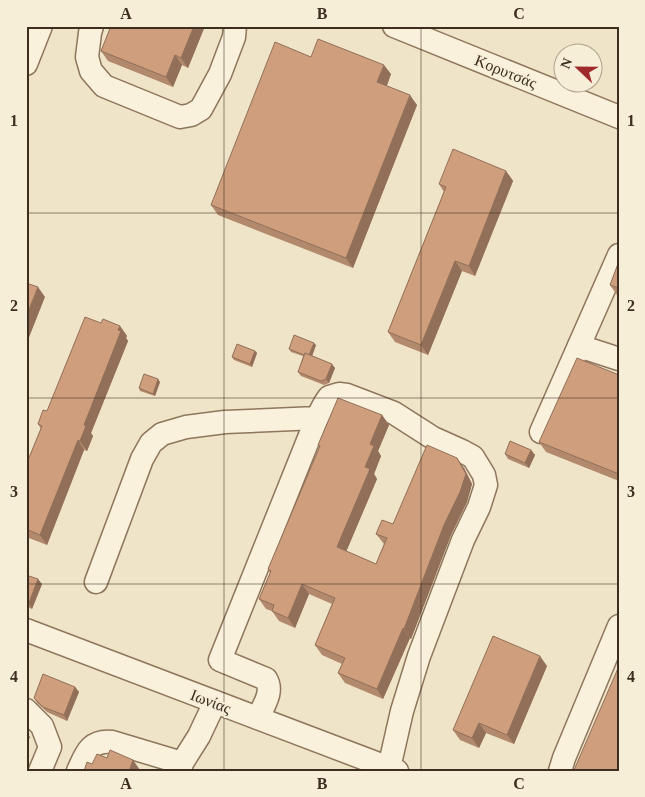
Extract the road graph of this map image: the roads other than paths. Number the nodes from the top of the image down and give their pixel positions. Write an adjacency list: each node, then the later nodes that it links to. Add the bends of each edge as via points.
1 (41, 26): 5 (street)
2 (92, 26): 3 (street, via 87,57 91,71 104,86 180,117 201,109 220,74 234,37)
3 (234, 26)
4 (394, 26): 6 (street, Κορυτσάς)
5 (26, 64)
6 (619, 117)
7 (619, 255): 8 (street)
8 (579, 346): 9 (street); 11 (street)
9 (619, 359)
10 (317, 418): 12 (street, via 225,422 162,434 151,443 142,459); 17 (street, via 220,660 262,676 269,683 269,693); 19 (street, via 329,397 346,395 394,413 433,438 473,457 484,475 486,485 479,507 460,549 402,710)
11 (541, 432)
12 (96, 582)
13 (619, 626): 22 (street)
14 (26, 630): 15 (street, Ιωνίας)
15 (215, 702): 17 (street, Ιωνίας); 18 (street)
16 (26, 710): 20 (street, via 42,726 50,747)
17 (258, 718): 19 (street, Ιωνίας)
18 (181, 767): 21 (street, via 102,741 90,747)
19 (393, 769)
20 (40, 771)
21 (78, 771)
22 (560, 771)

